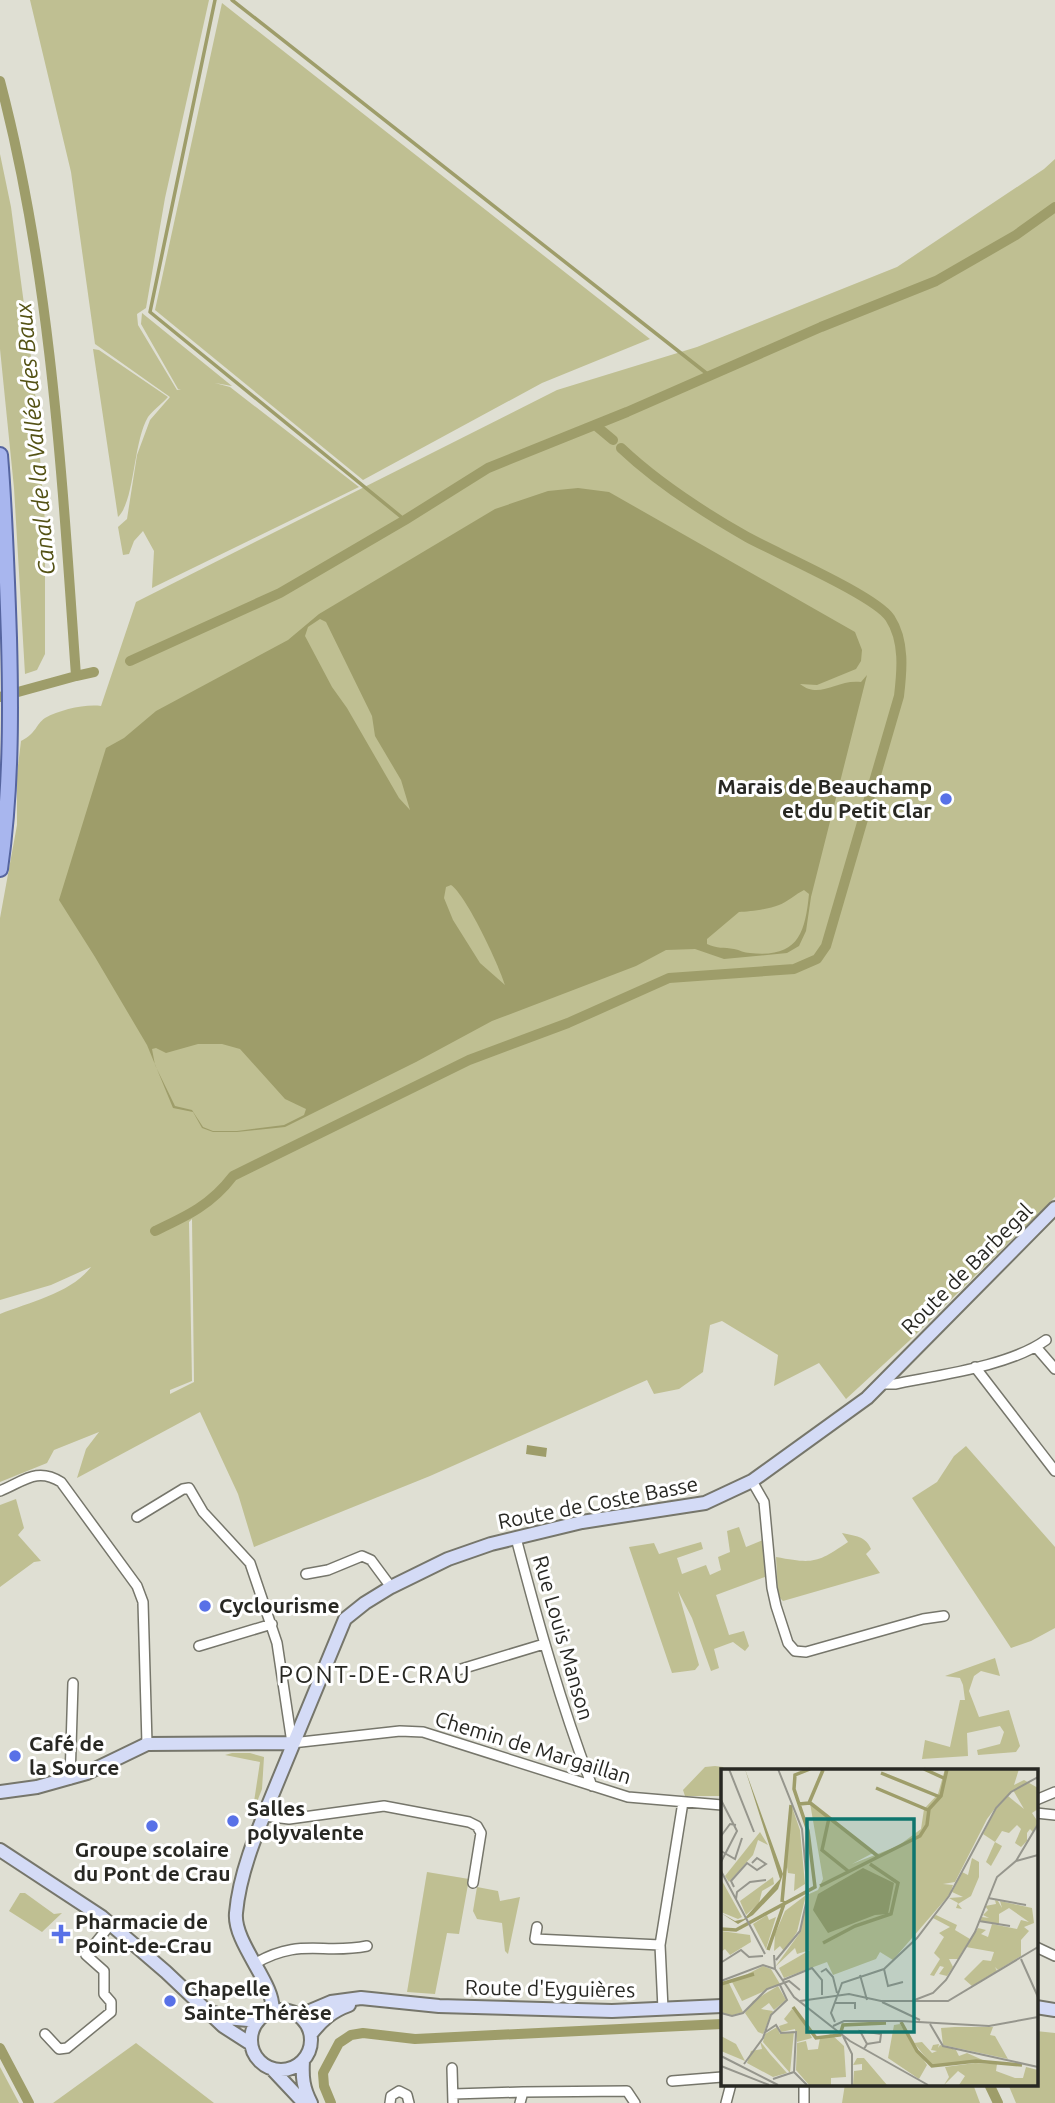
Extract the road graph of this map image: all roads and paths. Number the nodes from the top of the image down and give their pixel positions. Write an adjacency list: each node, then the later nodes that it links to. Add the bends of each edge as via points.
1 (0, 455): 2 (main road, via 11,742)
2 (0, 869)
3 (1055, 1208): 6 (street, Route de Barbegal)
4 (1046, 1340): 5 (street)
5 (1035, 1347): 7 (street); 8 (street)
6 (906, 1357): 9 (street, Route de Coste Basse)
7 (975, 1367): 9 (street); 10 (street)
8 (1055, 1369)
9 (882, 1384): 11 (street, Route de Coste Basse)
10 (1055, 1471)
11 (752, 1481): 14 (street, Route de Coste Basse, via 705,1503 582,1522); 17 (street, via 764,1502 776,1606 795,1651)
12 (0, 1492): 25 (street, via 40,1474 61,1482 137,1586 143,1602)
13 (137, 1517): 18 (street, via 189,1488 203,1512 250,1563)
14 (516, 1538): 16 (street, Route de Coste Basse, via 448,1559); 19 (street, Rue Louis Manson)
15 (306, 1574): 16 (street, via 362,1556 371,1560)
16 (391, 1587): 24 (street, Route de Coste Basse, via 345,1619)
17 (944, 1616)
18 (272, 1624): 20 (street); 24 (street)
19 (544, 1644): 21 (street); 28 (street, Rue Louis Manson)
20 (199, 1646)
21 (458, 1670)
22 (73, 1683): 27 (street)
23 (266, 1743): 24 (street); 25 (street); 26 (street, via 277,1756)
24 (292, 1743): 26 (street, Route de Coste Basse); 28 (street, Chemin de Margaillan, via 423,1732)
25 (147, 1744): 27 (street)
26 (281, 1776): 32 (street, Route de Coste Basse)
27 (70, 1779): 29 (street)
28 (592, 1786): 30 (street, Chemin de Margaillan, via 628,1797)
29 (0, 1792)
30 (683, 1802): 31 (street, Chemin de Margaillan); 38 (street)
31 (721, 1805)
32 (264, 1816): 34 (street, via 289,1819 384,1807 469,1822 481,1833); 41 (street, Route de Coste Basse, via 236,1914)
33 (0, 1850): 35 (street)
34 (473, 1883)
35 (110, 1924): 44 (street); 49 (street, via 86,1955 104,1971 104,1994 111,2002 111,2012 67,2048 59,2049)
36 (537, 1927): 38 (street, via 535,1939)
37 (367, 1945): 41 (street, via 282,1950)
38 (660, 1945): 45 (street)
39 (1038, 1948): 40 (street)
40 (1055, 1956)
41 (254, 1964): 46 (street, Route de Coste Basse)
42 (376, 2001): 45 (street, Route d'Eyguières); 47 (street, Route d'Eyguières, via 338,2001); 50 (street, Route d'Eyguières, via 336,2009)
43 (721, 2006): 45 (street, Route d'Eyguières)
44 (205, 2009): 48 (street, via 226,2018); 51 (street)
45 (663, 2009)
46 (272, 2011): 47 (street); 48 (street)
47 (296, 2014): 50 (street)
48 (258, 2021): 51 (street)
49 (45, 2034)
50 (311, 2034): 52 (street)
51 (251, 2044): 54 (street, via 257,2060)
52 (303, 2061): 54 (street, via 289,2070); 61 (street, via 302,2079)
53 (452, 2068): 59 (street)
54 (271, 2069): 60 (street)
55 (721, 2077): 56 (street)
56 (672, 2081)
57 (730, 2086): 66 (street)
58 (523, 2092): 59 (street); 64 (street); 65 (street, via 627,2091)
59 (453, 2099)
60 (304, 2103)
61 (312, 2103)
62 (390, 2103): 63 (street, via 399,2091 407,2095)
63 (409, 2103)
64 (520, 2103)
65 (635, 2103)
66 (726, 2103)

